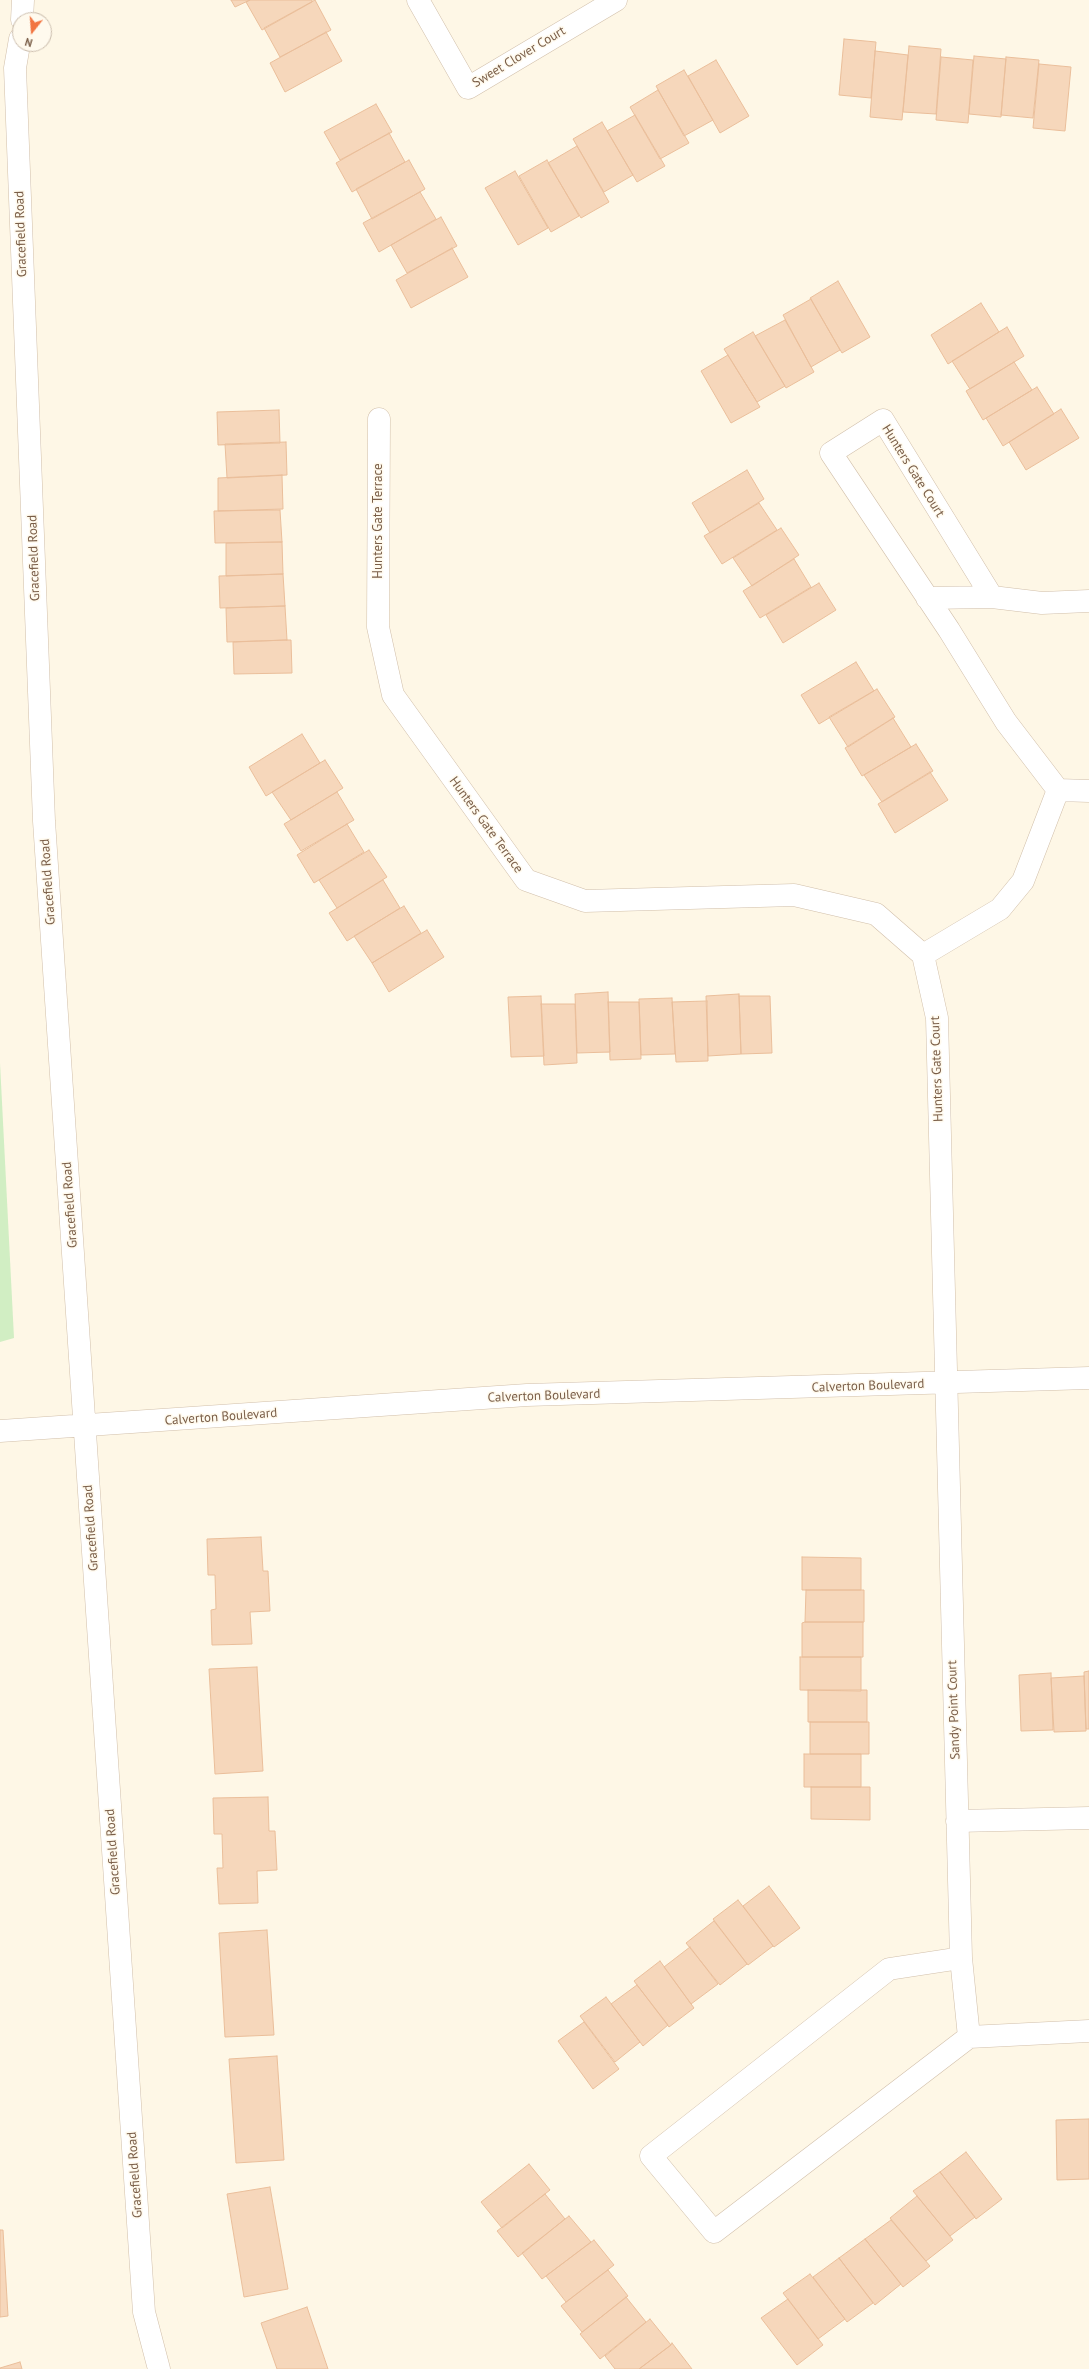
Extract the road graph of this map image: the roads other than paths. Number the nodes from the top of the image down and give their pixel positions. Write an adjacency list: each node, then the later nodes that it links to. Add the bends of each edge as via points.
1 (23, 0): 4 (street)
2 (418, 0): 3 (street, Sweet Clover Court, via 468,88)
3 (616, 0)
4 (22, 12)
5 (18, 52): 15 (street, Gracefield Road, via 15,68 44,821)
6 (379, 419): 12 (street, Hunters Gate Terrace, via 378,627 393,696 526,880 585,901 794,895 876,914)
7 (992, 597): 8 (street); 8 (street, Hunters Gate Court, via 883,420 831,453); 9 (street, via 1042,603)
8 (927, 598): 10 (street, Hunters Gate Court, via 1006,722)
9 (1089, 601)
10 (1058, 790): 11 (street); 12 (street, via 1023,881 1000,909)
11 (1089, 791)
12 (922, 955): 14 (street, Hunters Gate Court, via 937,1018)
13 (1089, 1378): 14 (street, Calverton Boulevard)
14 (945, 1384): 15 (street, Calverton Boulevard, via 527,1395); 18 (street, Sandy Point Court)
15 (84, 1426): 16 (street, Calverton Boulevard); 22 (street, Gracefield Road, via 144,2312)
16 (0, 1431)
17 (1089, 1818): 18 (street)
18 (957, 1821): 19 (street, Sandy Point Court)
19 (961, 1958): 21 (street, Sandy Point Court); 21 (street, via 889,1969 651,2156 714,2232)
20 (1089, 2031): 21 (street)
21 (969, 2037)
22 (159, 2369)

